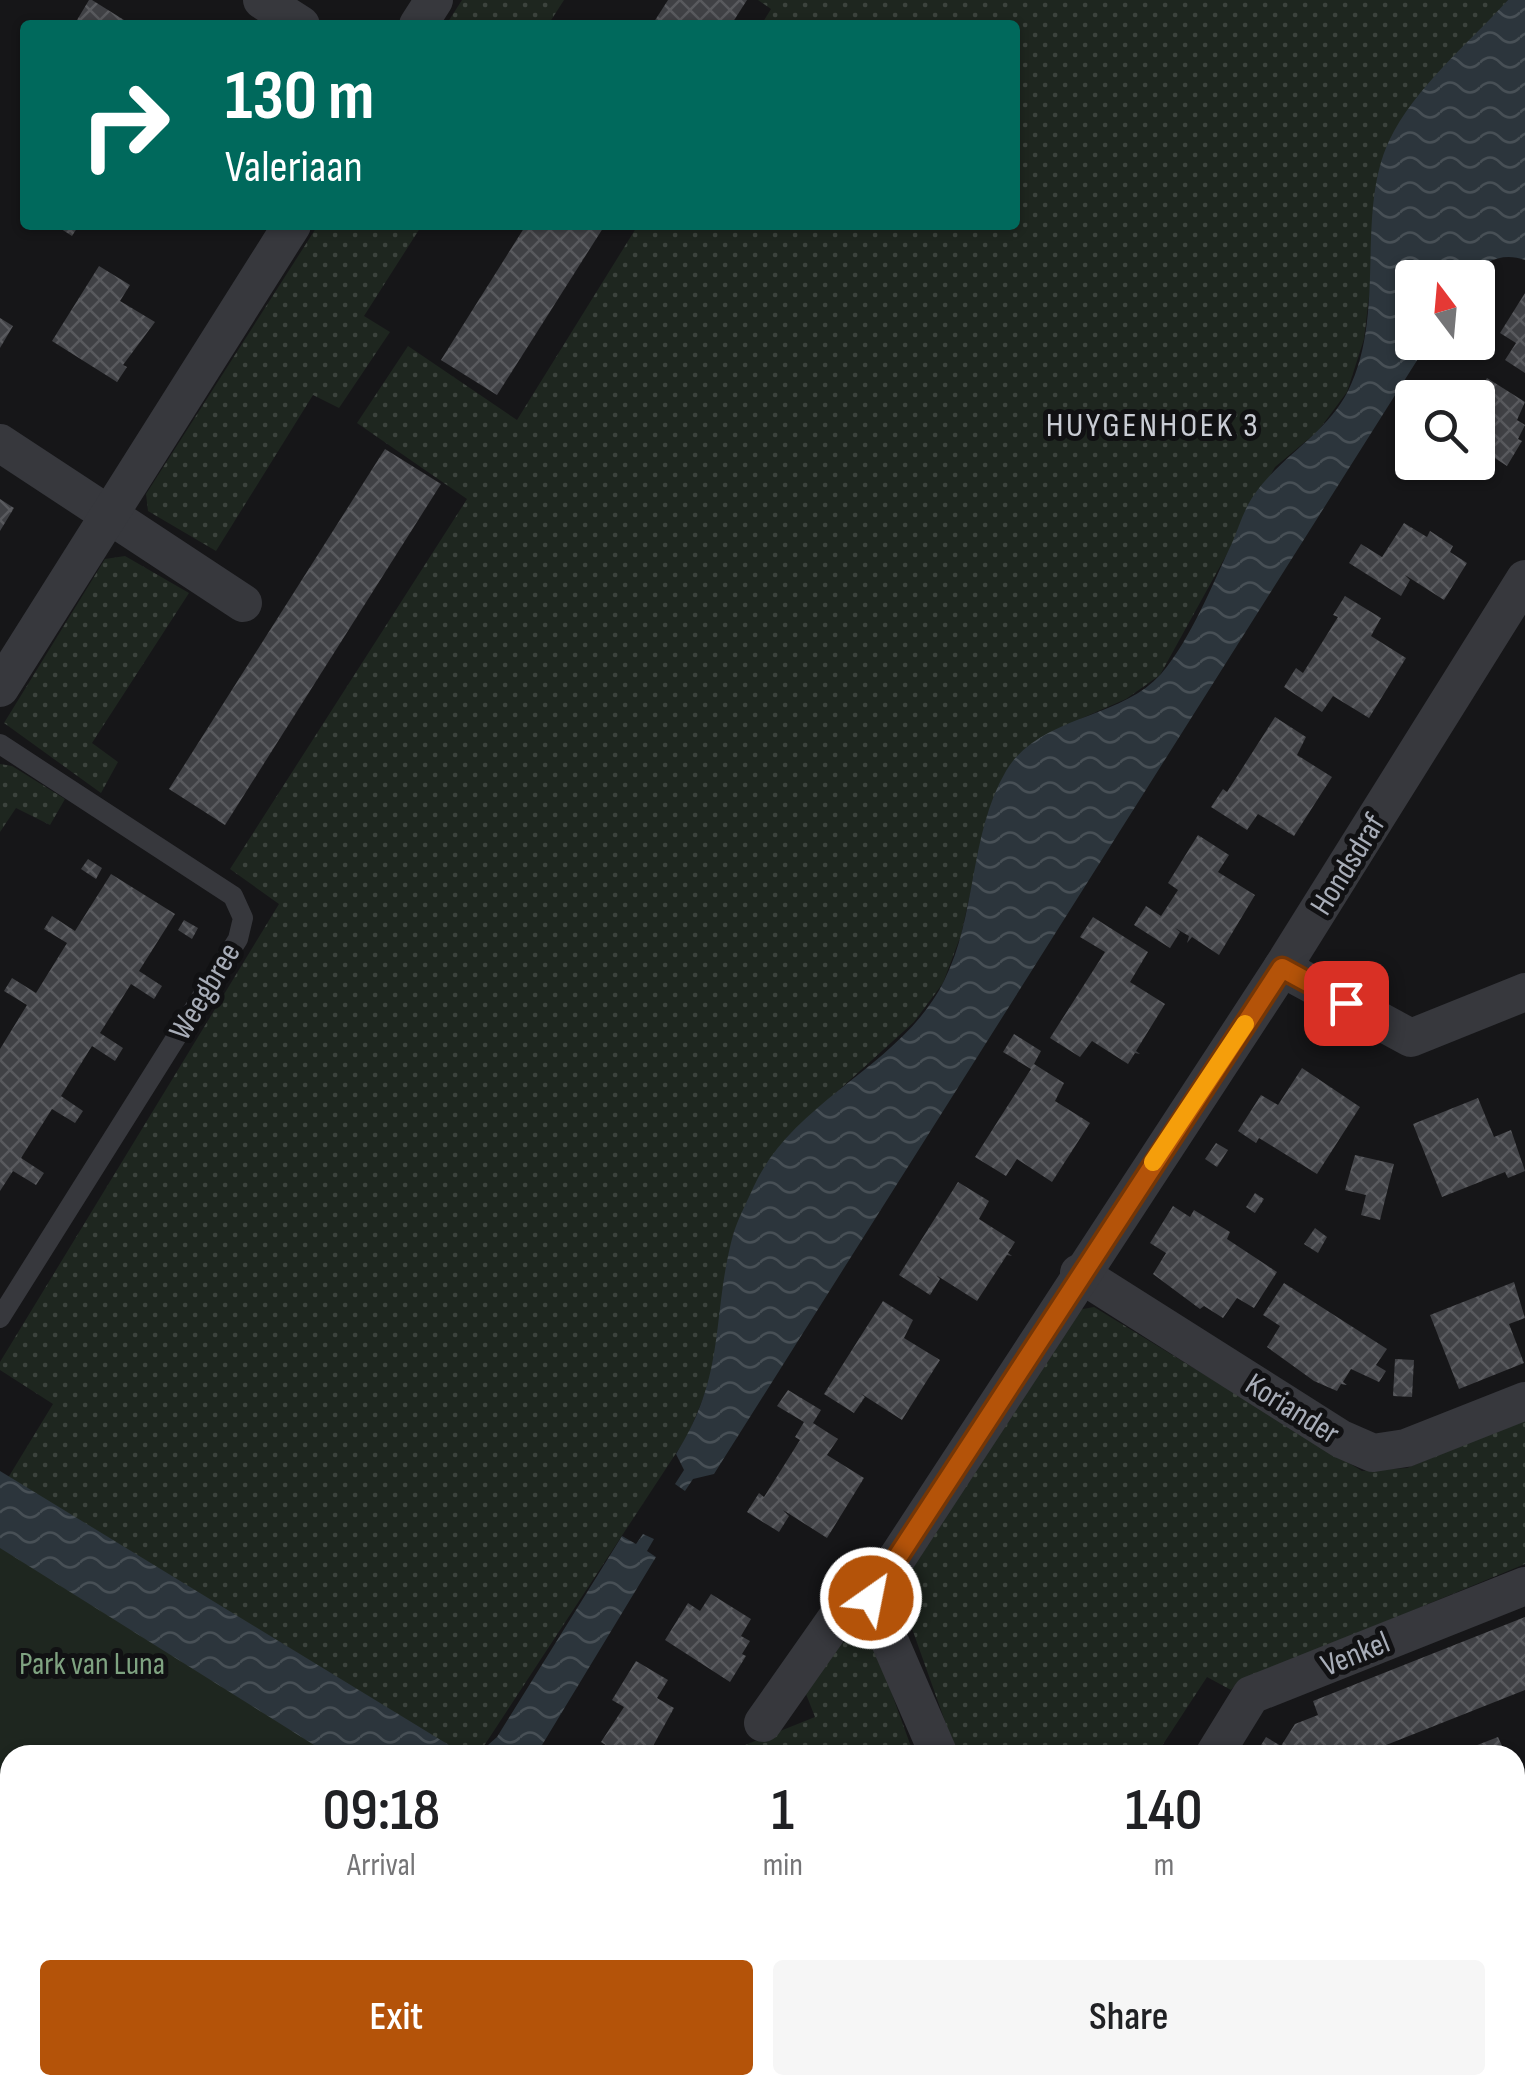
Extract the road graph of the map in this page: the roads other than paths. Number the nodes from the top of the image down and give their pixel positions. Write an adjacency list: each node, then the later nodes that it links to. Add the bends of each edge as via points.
1 (262, 0): 2 (street)
2 (292, 20)
3 (289, 230): 5 (street)
4 (0, 444): 5 (street)
5 (109, 514): 7 (street); 8 (street)
6 (1525, 579): 10 (street, Hondsdraf)
7 (243, 603)
8 (0, 688)
9 (0, 744): 13 (lane, Weegbree, via 233,896 244,918 238,940)
10 (1282, 968): 11 (street, via 1411,1038); 12 (street, Hondsdraf)
11 (1525, 992)
12 (1079, 1273): 14 (street, Koriander, via 1373,1453 1406,1448); 16 (street, Hondsdraf)
13 (0, 1318)
14 (1525, 1400)
15 (1525, 1586): 19 (street, Venkel, via 1250,1695)
16 (871, 1598): 17 (street, Hondsdraf, via 836,1619); 18 (street)
17 (763, 1724)
18 (934, 1745)
19 (1220, 1745)

